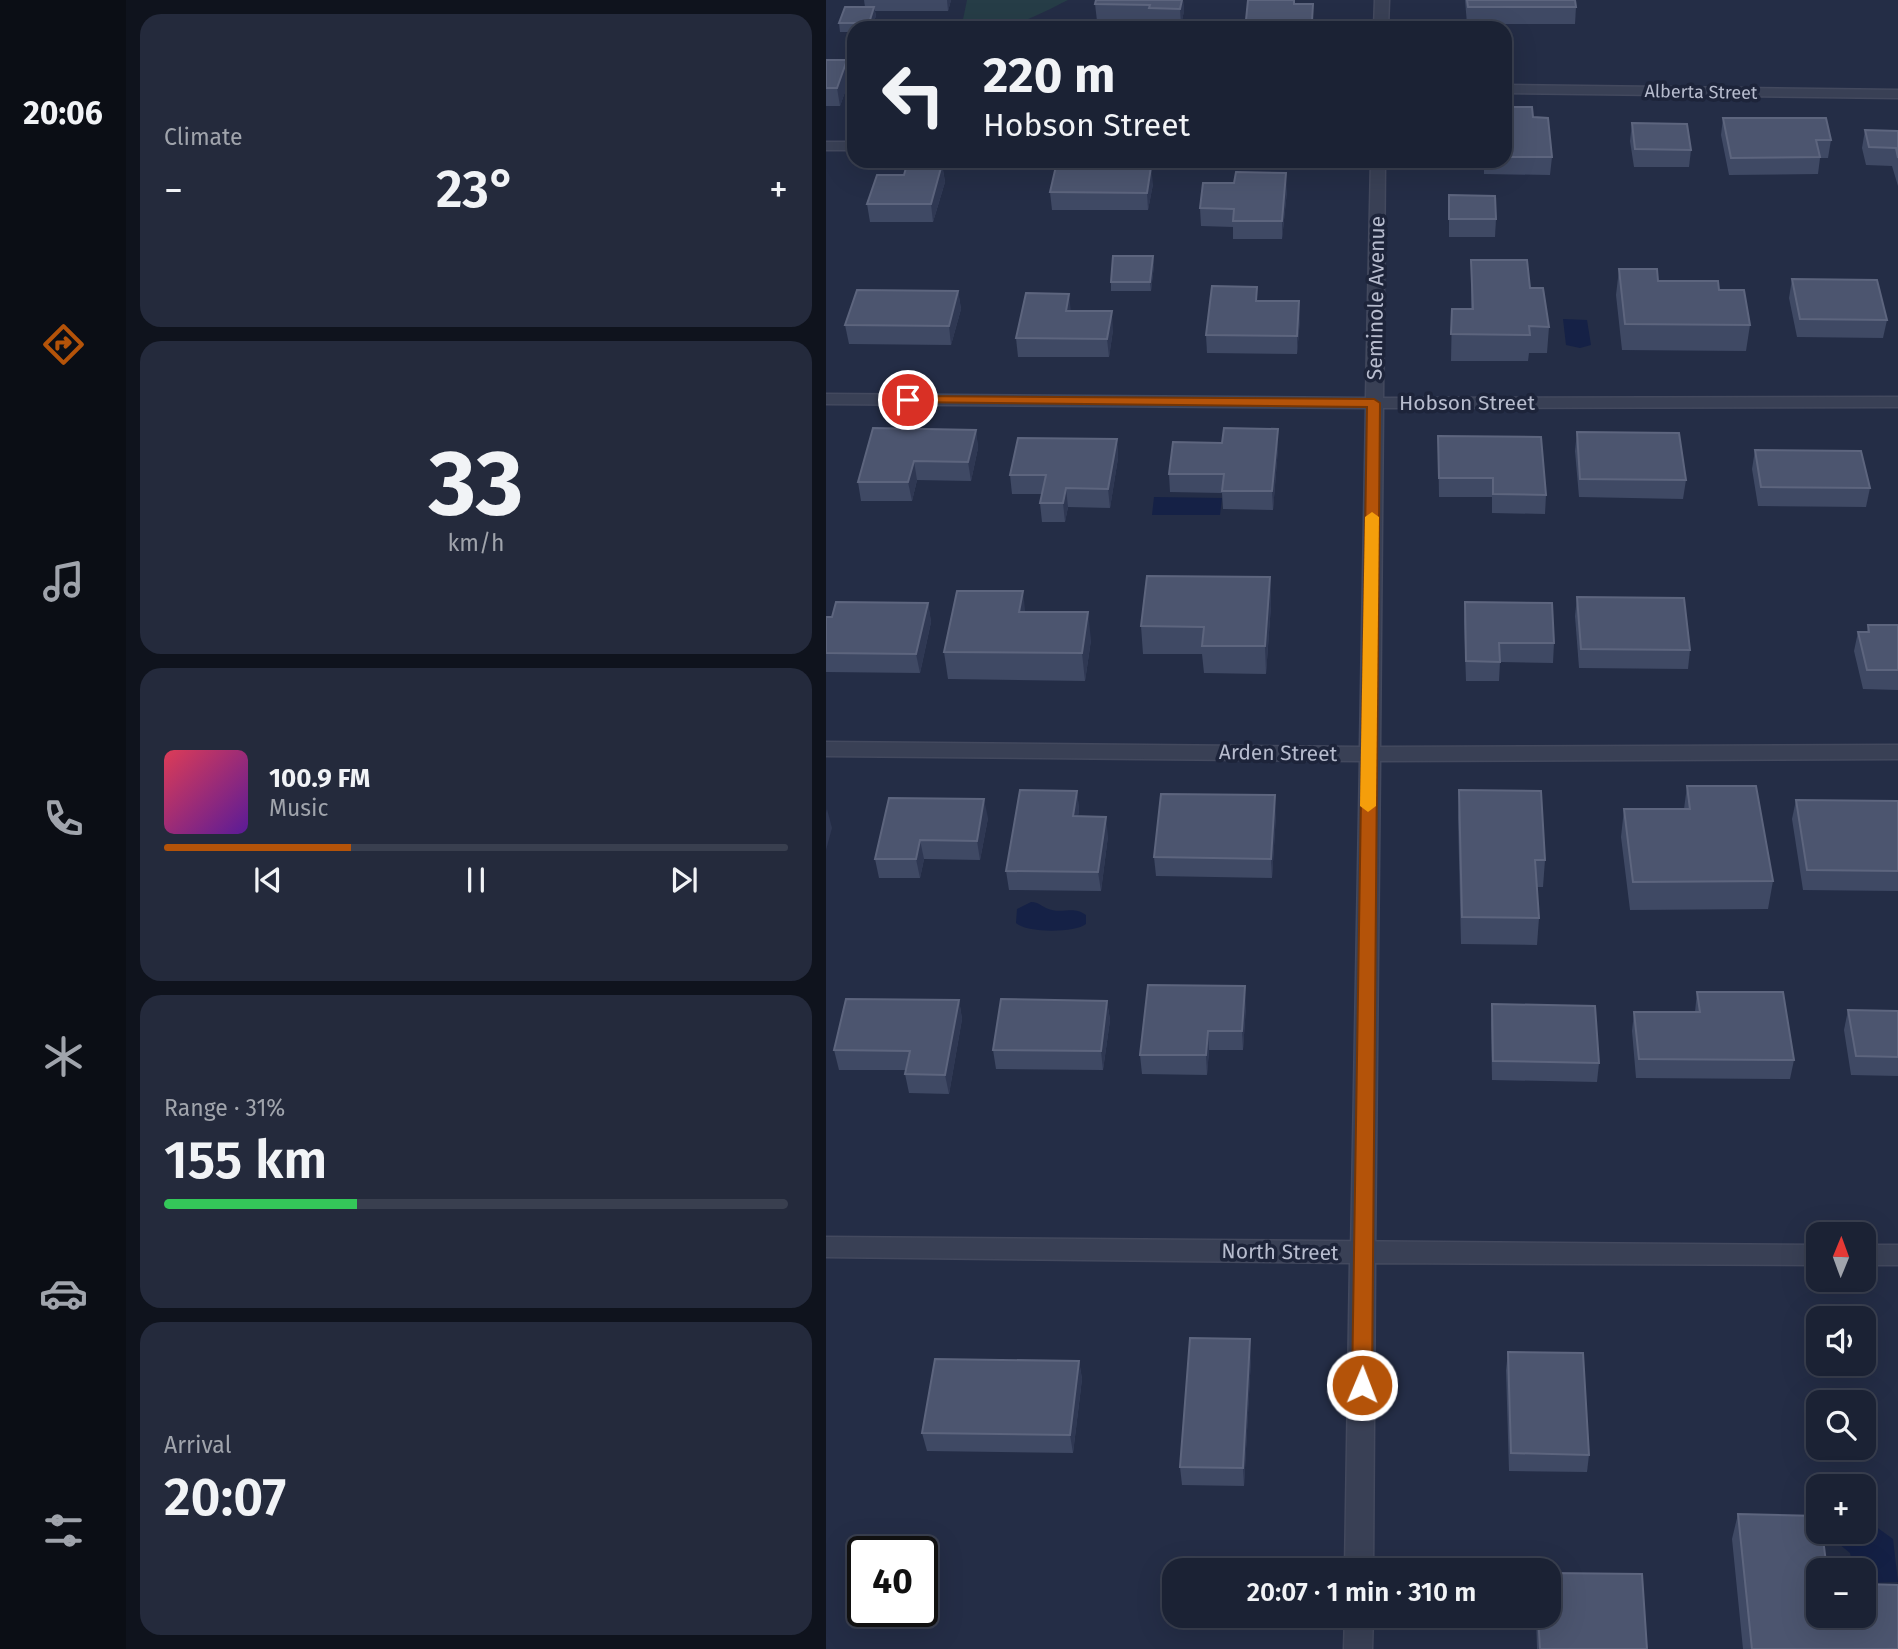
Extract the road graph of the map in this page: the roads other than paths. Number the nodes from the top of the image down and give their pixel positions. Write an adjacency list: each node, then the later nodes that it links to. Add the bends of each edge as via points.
1 (1382, 0): 2 (street)
2 (1381, 21)
3 (1512, 89): 4 (street, Alberta Street)
4 (1898, 94)
5 (826, 146): 6 (street)
6 (847, 146)
7 (1378, 168): 10 (street, Seminole Avenue)
8 (826, 399): 10 (street, Hobson Street)
9 (1898, 402): 10 (street, Hobson Street)
10 (1374, 403): 13 (street, Seminole Avenue)
11 (826, 749): 13 (street, Arden Street)
12 (1898, 752): 13 (street, Arden Street)
13 (1368, 754): 15 (street, Seminole Avenue)
14 (826, 1247): 15 (street, North Street)
15 (1363, 1254): 16 (street, North Street); 19 (street, Seminole Avenue)
16 (1806, 1255)
17 (1876, 1255): 18 (street)
18 (1898, 1255)
19 (1359, 1558)
20 (1359, 1628): 21 (street)
21 (1358, 1649)

